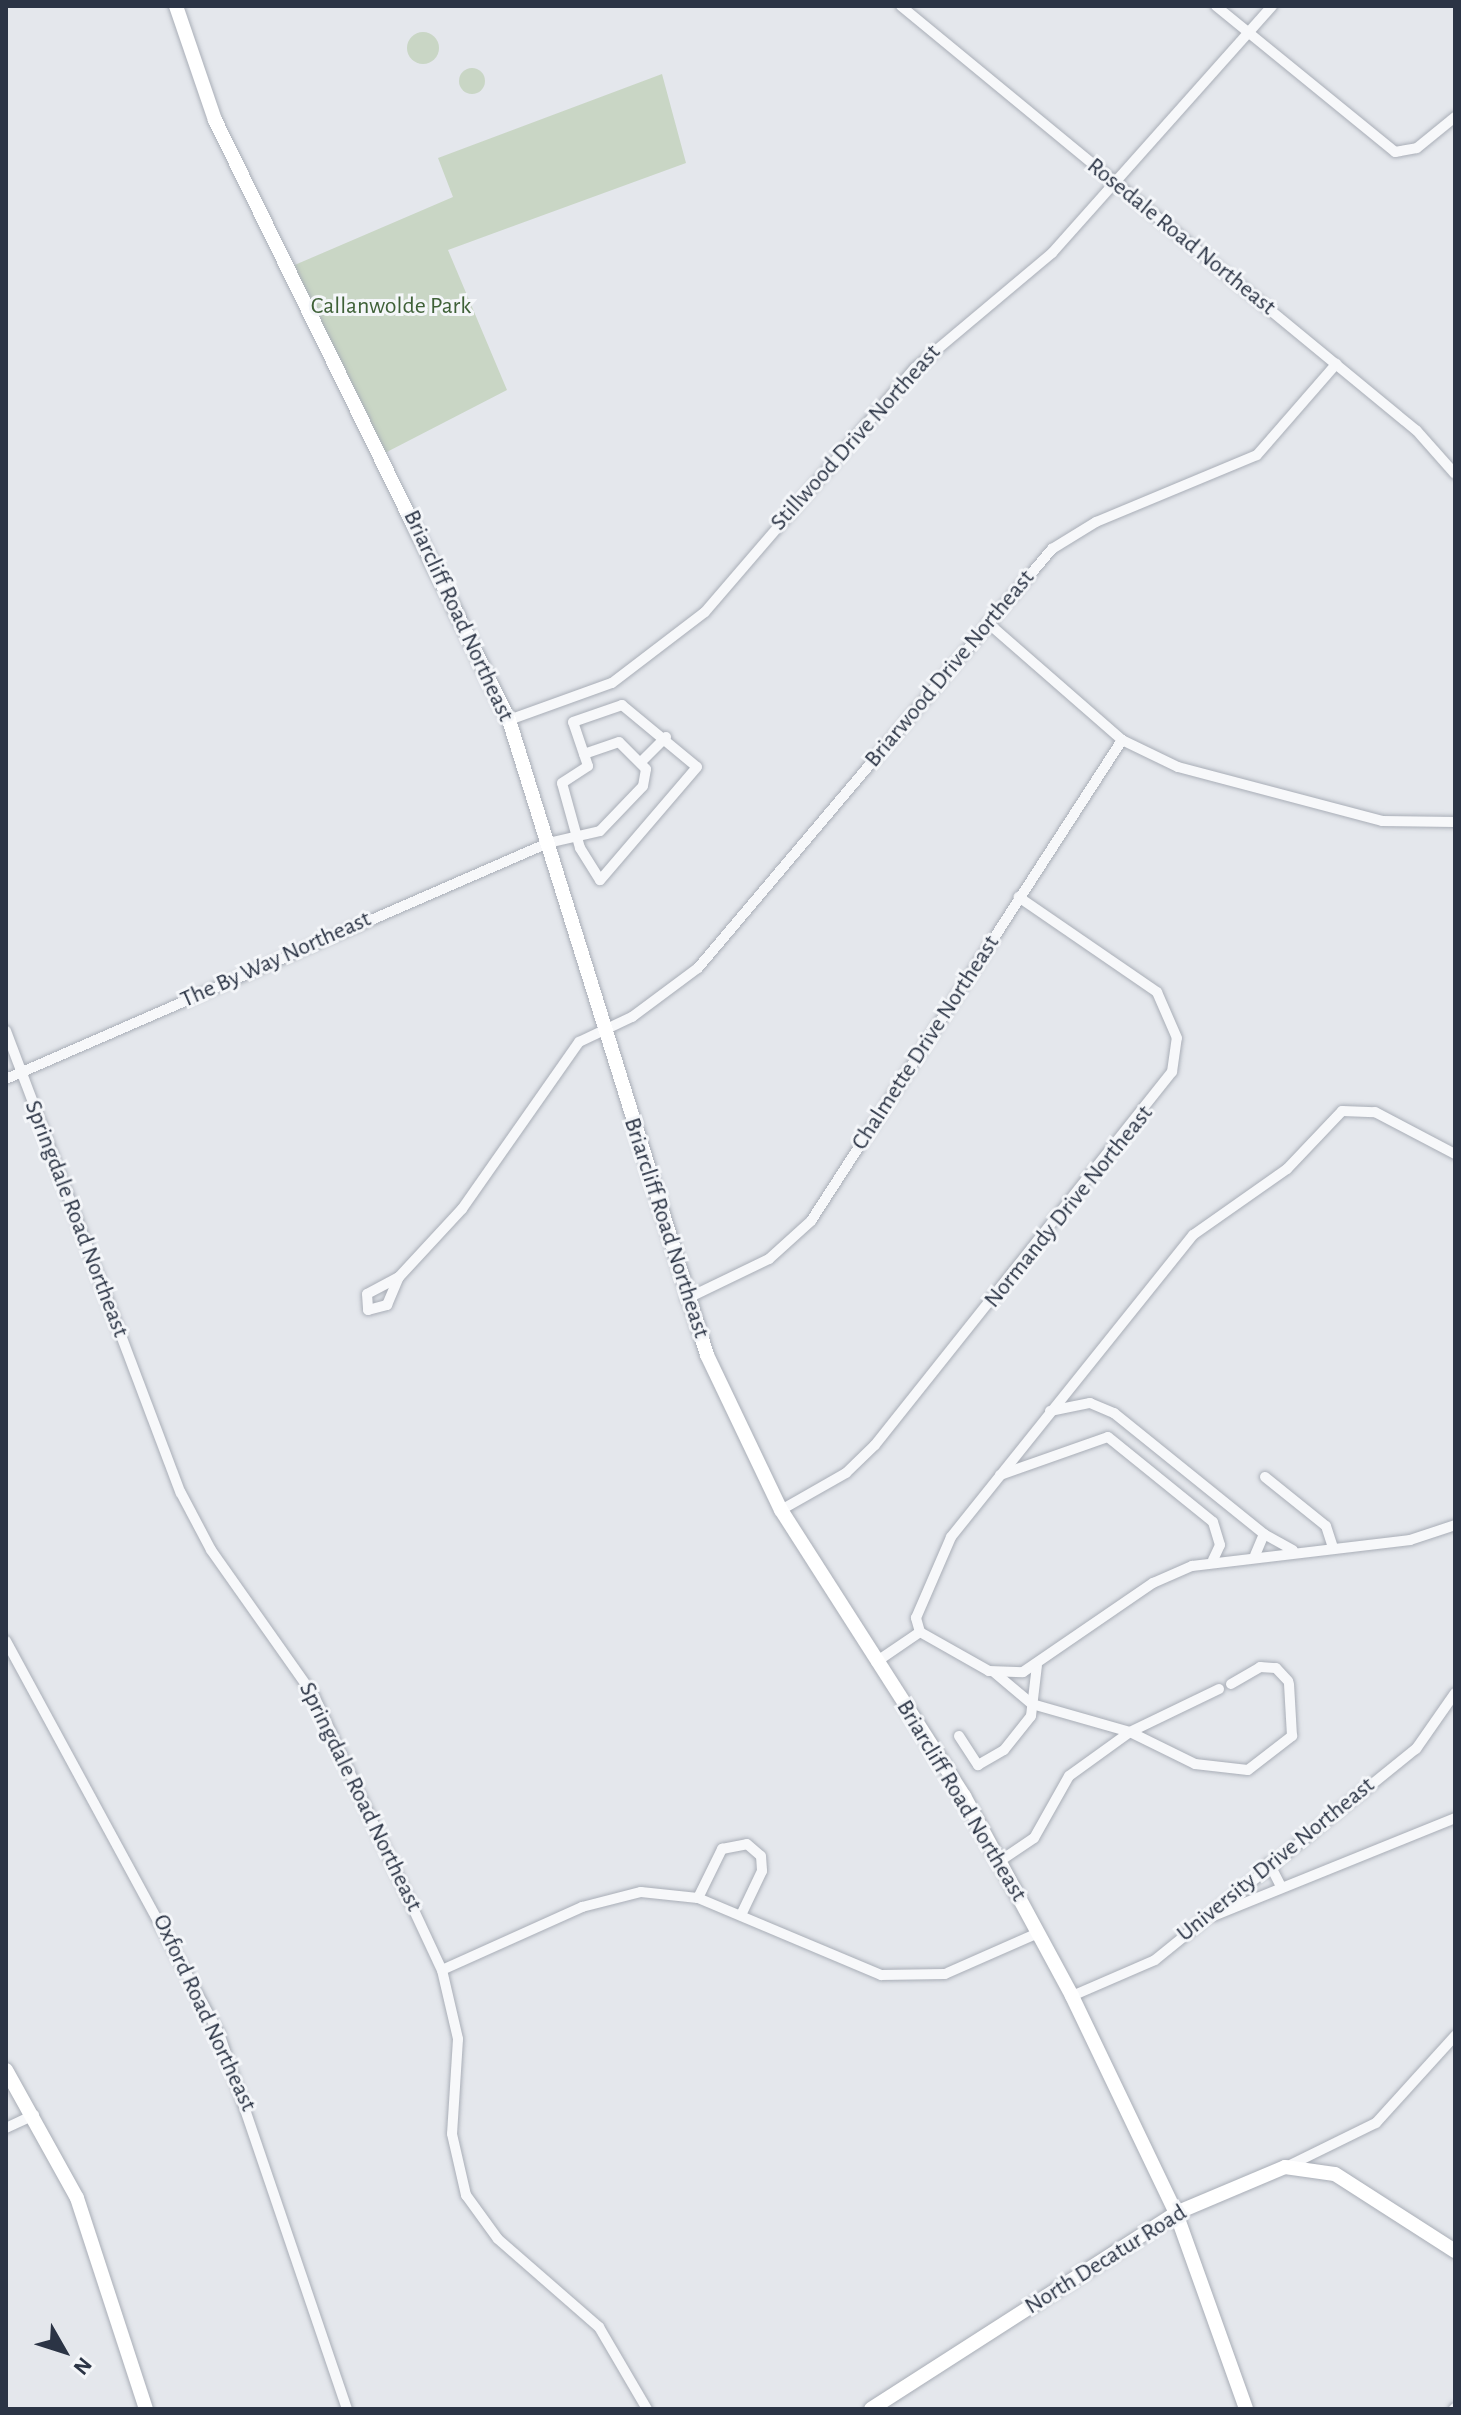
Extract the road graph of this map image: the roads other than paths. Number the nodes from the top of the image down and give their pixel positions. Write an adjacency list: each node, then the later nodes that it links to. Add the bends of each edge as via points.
1 (176, 6): 13 (main road, Briarcliff Road Northeast, via 215,120)
2 (901, 6): 7 (street, Rosedale Road Northeast)
3 (1216, 6): 5 (street)
4 (1272, 6): 5 (street, Stillwood Drive Northeast)
5 (1250, 34): 6 (street, via 1395,152 1417,148); 7 (street, Stillwood Drive Northeast)
6 (1455, 117)
7 (1116, 182): 8 (street, Rosedale Road Northeast); 11 (street, Stillwood Drive Northeast, via 1052,253 915,368 705,612 636,668)
8 (1336, 364): 9 (street, Rosedale Road Northeast, via 1430,443); 10 (street, Briarwood Drive Northeast, via 1257,455 1086,527 1052,549)
9 (1455, 474)
10 (988, 623): 15 (street); 23 (street, Briarwood Drive Northeast, via 698,968)
11 (591, 693): 12 (street); 13 (street, Stillwood Drive Northeast)
12 (599, 713): 14 (street, via 629,706); 16 (street, via 573,722)
13 (509, 720): 20 (main road, Briarcliff Road Northeast)
14 (666, 737): 17 (street); 19 (street, via 694,761 695,776 610,877 594,879)
15 (1122, 740): 18 (street, via 1232,787 1382,821); 21 (street, Chalmette Drive Northeast)
16 (584, 754): 17 (street, via 619,742); 19 (street, via 588,766 562,783)
17 (642, 761): 19 (street, The By Way Northeast, via 646,782 622,812 600,831)
18 (1455, 822)
19 (576, 837): 20 (street, The By Way Northeast)
20 (548, 843): 23 (main road, Briarcliff Road Northeast); 24 (street, The By Way Northeast)
21 (1019, 897): 28 (street, Chalmette Drive Northeast, via 811,1221 769,1259); 32 (street, Normandy Drive Northeast, via 1157,992 1177,1038 1172,1072 875,1445 846,1473)
22 (6, 1031): 24 (street, Springdale Road Northeast)
23 (605, 1033): 27 (street, Briarwood Drive Northeast, via 579,1042 462,1209); 28 (main road, Briarcliff Road Northeast)
24 (21, 1072): 25 (street, The By Way Northeast); 58 (street, Springdale Road Northeast, via 181,1493 211,1550 314,1696)
25 (6, 1079)
26 (1455, 1154): 29 (street, via 1375,1112 1342,1111 1287,1169 1193,1235)
27 (399, 1277)
28 (686, 1299): 32 (main road, Briarcliff Road Northeast)
29 (1050, 1411): 30 (street); 34 (street, via 1090,1403 1114,1413)
30 (998, 1476): 38 (street, via 1108,1437 1213,1522 1220,1545); 39 (street, via 942,1552 916,1618)
31 (1265, 1477): 35 (street, via 1326,1526)
32 (781, 1510): 41 (main road, Briarcliff Road Northeast)
33 (1455, 1525): 35 (street, via 1410,1540)
34 (1264, 1534): 36 (street); 37 (street)
35 (1333, 1547): 36 (street)
36 (1295, 1550): 37 (street)
37 (1255, 1555): 38 (street)
38 (1213, 1560): 42 (street, via 1153,1583)
39 (920, 1632): 41 (street); 43 (street)
40 (6, 1641): 68 (street, Oxford Road Northeast, via 219,2033)
41 (876, 1662): 51 (main road, Briarcliff Road Northeast)
42 (1037, 1665): 43 (street); 47 (street)
43 (995, 1672): 47 (street)
44 (1231, 1684): 48 (street, via 1269,1666 1288,1682 1292,1736 1248,1770 1195,1764)
45 (1219, 1689): 48 (street)
46 (1455, 1693): 52 (street, University Drive Northeast, via 1416,1749)
47 (1032, 1704): 48 (street); 49 (street, via 1026,1728 986,1763 973,1761)
48 (1130, 1732): 51 (street, via 1069,1776 1034,1838)
49 (959, 1736)
50 (1455, 1818): 53 (street)
51 (1001, 1860): 57 (main road, Briarcliff Road Northeast)
52 (1269, 1863): 53 (street); 56 (street, University Drive Northeast)
53 (1281, 1887): 56 (street)
54 (698, 1898): 55 (street); 55 (street, via 722,1849 747,1844 761,1856 762,1871); 58 (street, via 625,1894)
55 (741, 1915): 57 (street, via 831,1957 909,1977 956,1970)
56 (1203, 1920): 59 (street, University Drive Northeast, via 1146,1967)
57 (1038, 1933): 59 (main road, Briarcliff Road Northeast)
58 (442, 1970): 69 (street, Springdale Road Northeast, via 458,2039 452,2134 466,2195 498,2239 599,2327)
59 (1072, 1996): 65 (main road, Briarcliff Road Northeast)
60 (1455, 2036): 64 (street, North Decatur Road, via 1376,2123)
61 (6, 2070): 62 (main road)
62 (34, 2115): 63 (street); 67 (main road, via 84,2216)
63 (6, 2128)
64 (1285, 2167): 65 (main road, North Decatur Road); 66 (main road, via 1335,2174)
65 (1176, 2213): 70 (main road, North Decatur Road); 71 (main road, Briarcliff Road Northeast)
66 (1455, 2251)
67 (146, 2409)
68 (347, 2409)
69 (647, 2409)
70 (871, 2409)
71 (1246, 2409)

